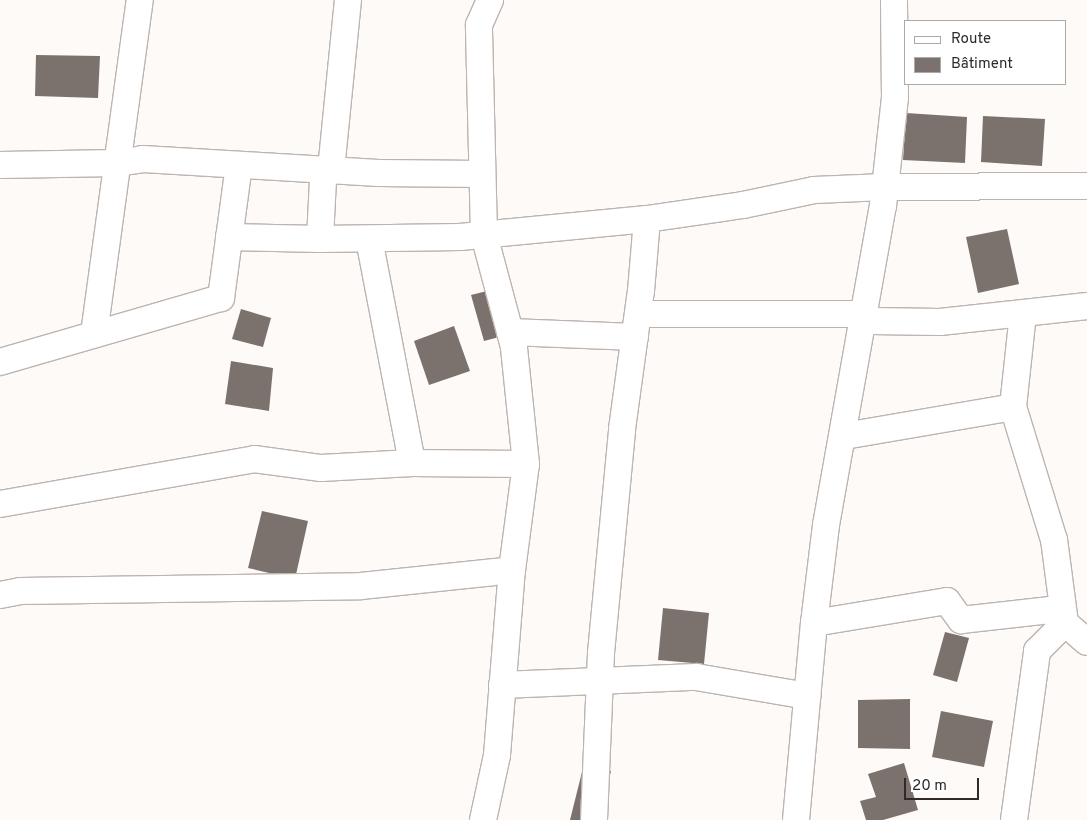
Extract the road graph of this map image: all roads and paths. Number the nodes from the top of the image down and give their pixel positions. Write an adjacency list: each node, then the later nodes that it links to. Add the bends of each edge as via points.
1 (140, 0): 5 (street)
2 (348, 0): 8 (street)
3 (490, 0): 9 (street, via 479,25)
4 (894, 0): 11 (street, via 895,98)
5 (118, 163): 6 (street); 7 (street, via 142,159); 22 (street)
6 (0, 165)
7 (240, 165): 8 (street); 14 (street)
8 (331, 170): 9 (street); 15 (street, via 323,178)
9 (482, 174): 13 (street)
10 (1087, 186): 11 (street)
11 (885, 187): 12 (street, via 814,190 743,205); 18 (street)
12 (647, 219): 13 (street); 20 (street)
13 (484, 235): 16 (street); 21 (street)
14 (229, 237): 15 (street); 22 (street, via 220,298)
15 (320, 239): 16 (street)
16 (369, 239): 26 (street)
17 (1087, 306): 19 (street)
18 (865, 314): 19 (street, via 872,321 940,322); 20 (street); 25 (street)
19 (1023, 314): 24 (street)
20 (636, 326): 21 (street); 34 (street, via 621,439)
21 (510, 332): 27 (street)
22 (94, 334): 23 (street)
23 (0, 362)
24 (1013, 407): 25 (street); 32 (street, via 1054,540)
25 (844, 436): 31 (street, via 826,525)
26 (412, 463): 27 (street); 28 (street, via 321,468 254,459)
27 (526, 464): 29 (street)
28 (0, 504)
29 (512, 570): 30 (street, via 362,586 20,591); 35 (street)
30 (0, 595)
31 (814, 623): 32 (street, via 947,601 961,620 1050,610); 36 (street)
32 (1065, 623): 33 (street); 40 (street, via 1037,651)
33 (1087, 642)
34 (600, 681): 35 (street); 36 (street, via 696,677); 38 (street)
35 (502, 685): 37 (street, via 497,755)
36 (807, 696): 39 (street)
37 (483, 820)
38 (594, 820)
39 (796, 820)
40 (1014, 820)

